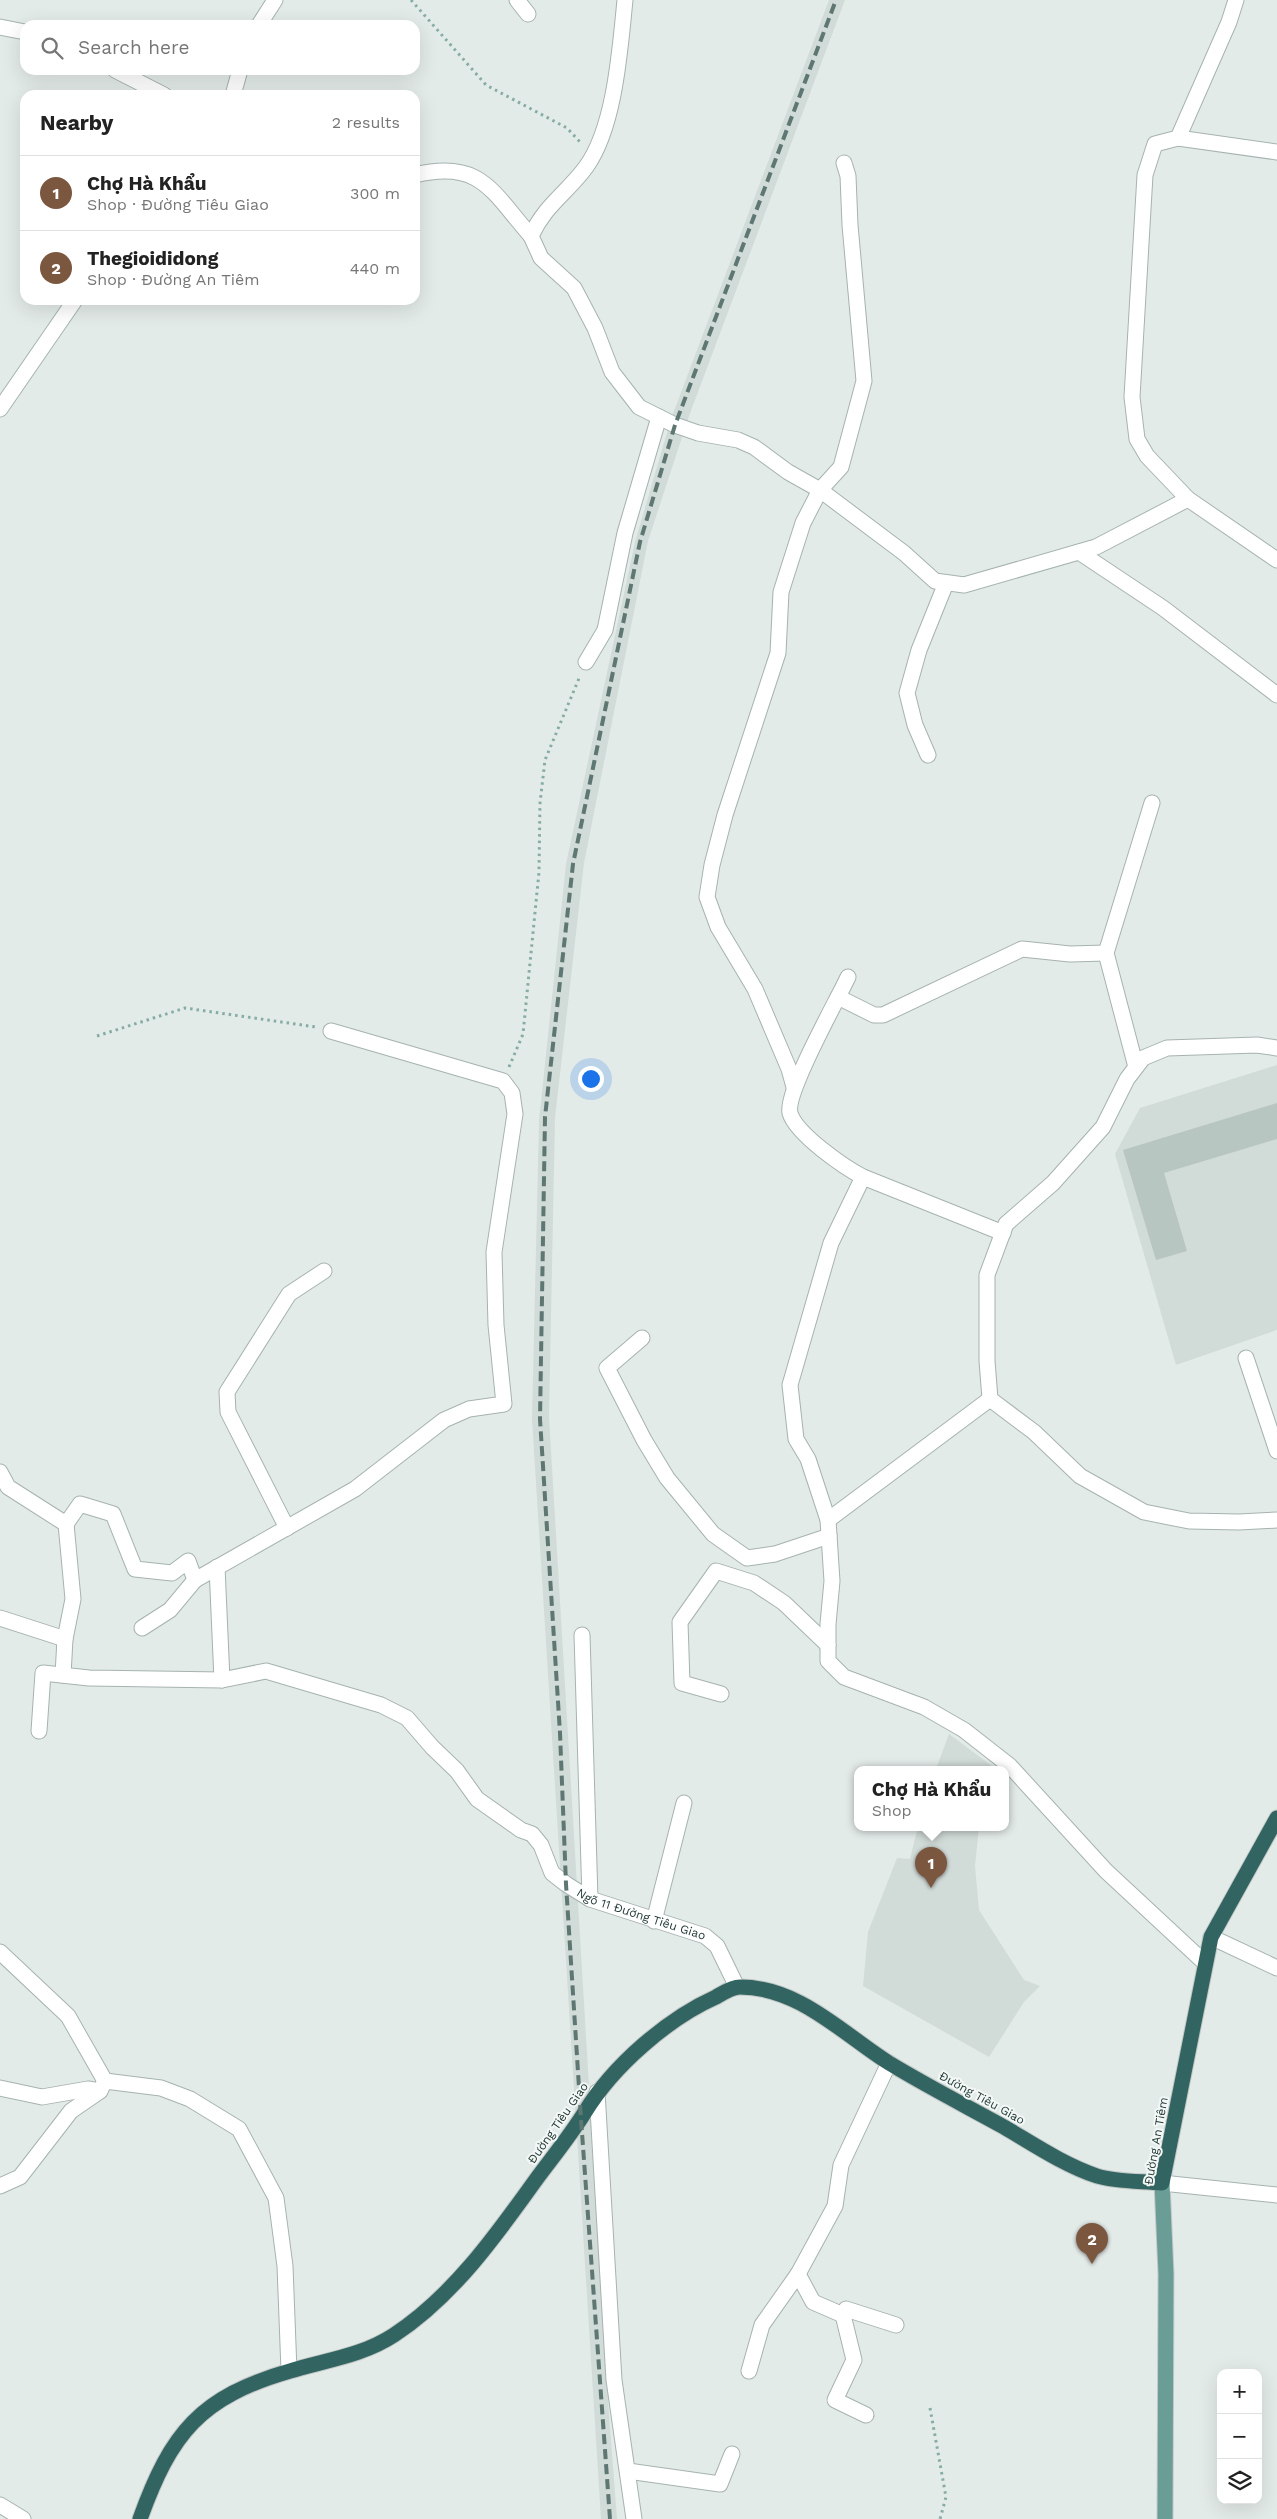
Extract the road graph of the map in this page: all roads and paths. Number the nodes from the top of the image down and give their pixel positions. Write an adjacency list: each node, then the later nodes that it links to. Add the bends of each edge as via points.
1 (275, 0): 7 (street)
2 (411, 0): 16 (path, via 486,85 567,128)
3 (517, 0): 6 (street)
4 (625, 0): 16 (street, via 612,102)
5 (1236, 0): 14 (street)
6 (528, 14)
7 (262, 20)
8 (0, 26): 9 (street)
9 (20, 31)
10 (125, 75): 12 (street)
11 (239, 75): 13 (street)
12 (154, 90)
13 (234, 90)
14 (1178, 138): 15 (street); 24 (street, via 1155,144 1145,175 1132,397 1137,439 1147,456)
15 (1277, 152)
16 (592, 155): 19 (street, via 586,167 539,218)
17 (844, 163): 23 (street, via 848,176 864,381 841,467)
18 (420, 174): 19 (street, via 451,170 469,173 483,182)
19 (531, 236): 22 (street, via 540,258 574,288 595,328 612,372 639,407)
20 (72, 305): 21 (street)
21 (0, 409)
22 (659, 417): 23 (street, via 698,432 738,440 754,447); 28 (street, via 625,533 605,630)
23 (820, 490): 27 (street, via 904,553 935,581); 40 (street, via 803,523 781,592 778,653 725,816 707,896 718,926 755,989)
24 (1188, 499): 25 (street, via 1096,547); 26 (street)
25 (1080, 552): 27 (street, via 964,585); 29 (street, via 1163,608)
26 (1277, 560)
27 (946, 582): 30 (street, via 919,650 907,693 915,726)
28 (586, 662): 39 (path, via 545,760 540,803 539,872 523,1034)
29 (1277, 695)
30 (928, 755)
31 (1152, 803): 32 (street)
32 (1106, 953): 34 (street, via 1070,954 1022,949 883,1015 874,1015); 38 (street)
33 (848, 977): 34 (street)
34 (838, 997): 40 (street)
35 (331, 1031): 36 (path, via 310,1025 185,1008); 39 (street)
36 (97, 1036)
37 (1277, 1048): 38 (street, via 1257,1045 1167,1048 1143,1058)
38 (1136, 1067): 42 (street, via 1127,1078 1103,1127 1053,1183 1006,1224)
39 (503, 1080): 52 (street, via 512,1093 515,1114 494,1252 496,1326 504,1404 469,1409 444,1420 355,1489)
40 (794, 1087): 41 (street, via 790,1111 797,1128 844,1167)
41 (863, 1177): 42 (street); 49 (street, via 830,1244 790,1385 796,1439 808,1459)
42 (1002, 1233): 46 (street, via 987,1275)
43 (324, 1271): 52 (street, via 289,1294 227,1392 228,1412)
44 (642, 1338): 54 (street, via 607,1368 644,1440 667,1478 713,1534 747,1558)
45 (1246, 1358): 47 (street)
46 (990, 1399): 49 (street); 50 (street, via 1034,1432 1080,1476 1144,1512 1189,1521)
47 (1277, 1451)
48 (0, 1472): 51 (street, via 8,1487)
49 (828, 1520): 53 (street)
50 (1277, 1520)
51 (66, 1524): 56 (street, via 80,1504 113,1514 135,1569 172,1573 188,1561); 61 (street, via 73,1600)
52 (287, 1528): 55 (street)
53 (829, 1536): 54 (street); 62 (street, via 832,1581)
54 (759, 1556): 57 (street)
55 (217, 1567): 56 (street); 64 (street)
56 (195, 1580): 59 (street, via 170,1610)
57 (754, 1583): 62 (street, via 784,1603); 65 (street, via 716,1571 680,1622 682,1683)
58 (0, 1618): 61 (street)
59 (142, 1628)
60 (582, 1636): 69 (street)
61 (65, 1639): 63 (street)
62 (828, 1645): 73 (street, via 828,1661 844,1677 924,1707 964,1730 1010,1766 1106,1871)
63 (63, 1675): 64 (street); 66 (street, via 43,1673)
64 (222, 1680): 69 (street, Ngõ 11 Đường Tiêu Giao, via 266,1671 381,1705 406,1718 457,1771 477,1799 532,1834 542,1845 552,1873)
65 (720, 1694)
66 (39, 1731)
67 (684, 1803): 70 (street)
68 (1276, 1821): 71 (highway, Đường An Tiêm)
69 (590, 1899): 70 (street, Ngõ 11 Đường Tiêu Giao)
70 (654, 1921): 75 (street, Ngõ 11 Đường Tiêu Giao, via 705,1936 717,1946)
71 (1211, 1937): 73 (highway, Đường An Tiêm); 74 (street)
72 (0, 1952): 77 (street, via 68,2016)
73 (1205, 1963): 80 (highway, Đường An Tiêm)
74 (1277, 1968)
75 (737, 1986): 76 (highway, Đường Tiêu Giao, via 780,1994 807,2006); 79 (highway, Đường Tiêu Giao, via 693,2007 656,2033)
76 (889, 2063): 80 (highway, Đường Tiêu Giao, via 1060,2159 1098,2176); 83 (street, via 841,2165 835,2206)
77 (103, 2086): 78 (street, via 42,2097); 81 (street, via 71,2111 20,2177); 86 (street, via 161,2088 190,2099 239,2129 276,2198 285,2266)
78 (0, 2088)
79 (597, 2092): 86 (highway, Đường Tiêu Giao, via 504,2224 448,2291 412,2323 367,2350); 91 (street, via 614,2380)
80 (1162, 2183): 82 (street, Đường Tiêu Giao); 97 (main road, Đường An Tiêm, via 1166,2274)
81 (0, 2186)
82 (1277, 2195)
83 (798, 2274): 84 (street, via 813,2302); 87 (street, via 762,2325)
84 (843, 2315): 85 (street, via 846,2309); 89 (street, via 854,2360 835,2400)
85 (896, 2325)
86 (289, 2371): 94 (highway, Đường Tiêu Giao, via 233,2392 197,2416 171,2447 151,2487)
87 (748, 2371)
88 (930, 2408): 96 (path, via 946,2496)
89 (866, 2415)
90 (732, 2454): 91 (street, via 720,2484)
91 (628, 2471): 95 (street)
92 (0, 2505): 93 (street)
93 (23, 2519)
94 (140, 2519)
95 (634, 2519)
96 (940, 2519)
97 (1165, 2519)

